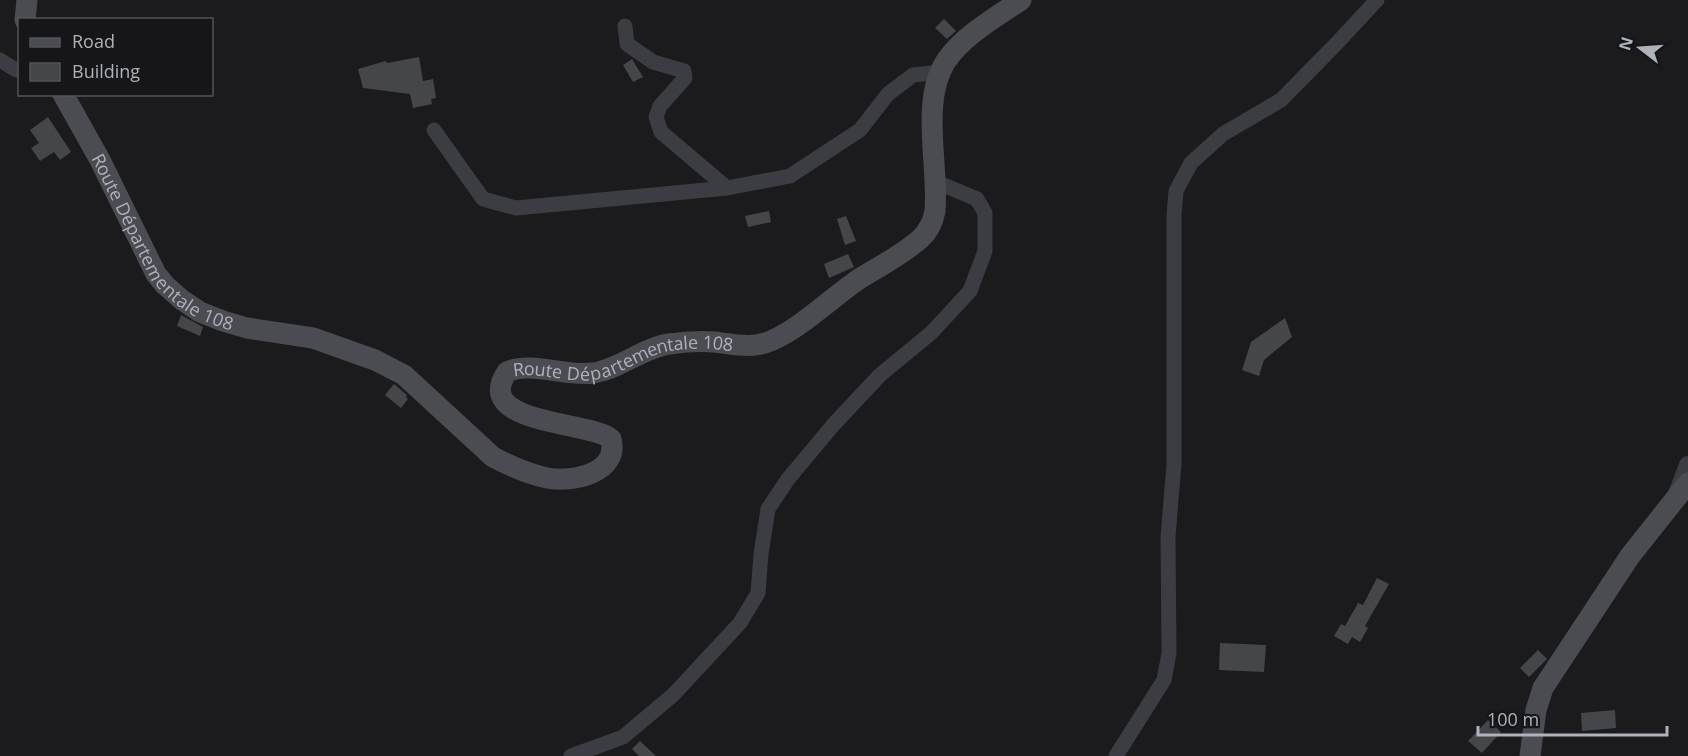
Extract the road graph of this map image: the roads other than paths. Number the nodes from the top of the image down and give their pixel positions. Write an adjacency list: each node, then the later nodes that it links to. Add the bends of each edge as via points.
1 (27, 0): 4 (main road)
2 (1021, 0): 8 (main road, Route Départementale 108, via 981,27 947,60)
3 (1377, 0): 16 (street, via 1281,100 1223,134 1191,163 1176,191 1169,654 1164,680)
4 (25, 18)
5 (625, 26): 12 (street, via 627,44 653,62 684,71 685,78 660,106 656,117 661,132)
6 (0, 60): 7 (street)
7 (18, 70)
8 (941, 72): 11 (main road, Route Départementale 108, via 934,99); 12 (street, via 913,75 888,94 860,130 790,176)
9 (64, 96): 11 (main road, Route Départementale 108, via 156,274 182,300 223,321 313,338 375,360 405,375 494,457 547,478 572,478 598,470 612,455 611,439 602,433 514,409 504,401 500,390 507,372 532,369 592,373 672,343 763,344 791,330 921,238 933,220)
10 (434, 130): 12 (street, via 483,199 516,208)
11 (936, 182): 15 (street, via 977,199 985,213 985,251 970,291 931,333 880,375 788,479 768,509 758,593 740,623 674,695 623,737)
12 (727, 188)
13 (1688, 465): 14 (street)
14 (1682, 490): 17 (main road, via 1624,565 1543,687)
15 (571, 756)
16 (1116, 756)
17 (1530, 756)

